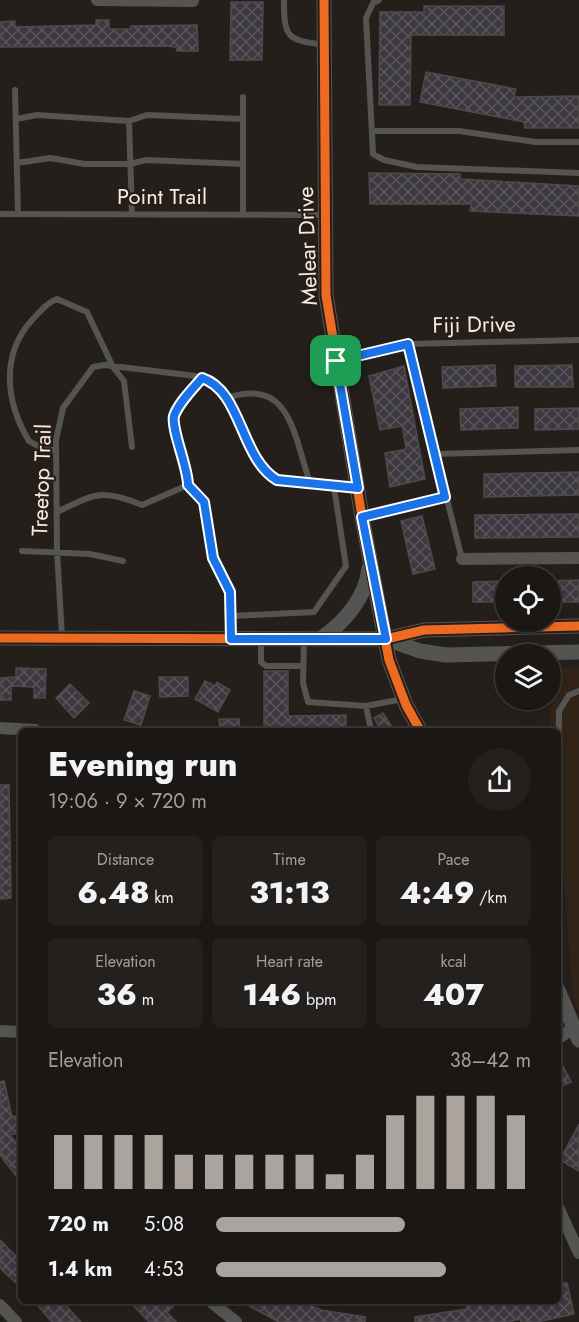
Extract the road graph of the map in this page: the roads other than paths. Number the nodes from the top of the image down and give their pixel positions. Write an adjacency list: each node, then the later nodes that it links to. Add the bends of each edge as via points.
1 (98, 0): 2 (street)
2 (138, 0): 6 (street)
3 (284, 0): 7 (lane, via 287,34 299,41)
4 (324, 0): 7 (street, Melear Drive)
5 (379, 0): 13 (lane, via 373,3 366,18)
6 (193, 1)
7 (324, 45): 23 (street, Melear Drive)
8 (15, 90): 11 (lane)
9 (243, 97): 10 (lane)
10 (243, 118): 12 (lane, via 147,115); 17 (lane)
11 (16, 119): 12 (lane, via 37,115); 15 (lane)
12 (129, 121): 16 (lane)
13 (373, 130): 14 (lane, via 459,130 535,142); 18 (lane, via 373,154 404,165)
14 (579, 142)
15 (17, 163): 16 (lane, via 50,158 85,164); 20 (lane)
16 (130, 164): 17 (lane, via 146,160); 21 (lane)
17 (243, 164): 22 (lane)
18 (579, 173)
19 (0, 214): 20 (lane, Point Trail)
20 (18, 214): 21 (lane, Point Trail)
21 (132, 214): 22 (lane, Point Trail)
22 (243, 214): 23 (lane, Point Trail)
23 (324, 215): 26 (street, Melear Drive, via 326,295)
24 (579, 340): 25 (lane, Fiji Drive)
25 (408, 344): 26 (lane, Fiji Drive); 33 (lane)
26 (336, 361): 37 (street, Melear Drive)
27 (113, 367): 28 (lane, Treetop Trail); 30 (lane, via 124,381); 31 (lane, Treetop Trail, via 93,367 72,393 59,422); 31 (lane, via 87,312 62,299 46,304 25,327 8,371 10,395 28,441 45,450)
28 (202, 378): 29 (lane, via 220,388); 35 (lane, via 173,420)
29 (227, 398): 34 (lane, via 252,452 269,475 277,480); 34 (lane, via 256,392 272,397 284,408)
30 (132, 447)
31 (56, 450): 39 (lane, Treetop Trail)
32 (579, 450): 33 (lane)
33 (435, 454): 38 (lane)
34 (310, 483): 36 (lane)
35 (188, 485): 39 (lane, via 142,505 116,494 95,494); 47 (lane, via 204,502 213,558 230,592)
36 (334, 487): 37 (lane); 47 (lane, via 346,566 314,612)
37 (358, 488): 40 (street, Melear Drive)
38 (445, 497): 40 (lane); 45 (lane)
39 (57, 512): 42 (lane, Treetop Trail)
40 (362, 517): 43 (street, Melear Drive)
41 (22, 551): 42 (lane)
42 (57, 551): 46 (lane); 50 (lane, Treetop Trail)
43 (369, 556): 54 (street, via 368,579 358,600 348,615); 55 (street, Melear Drive)
44 (579, 558): 45 (street)
45 (462, 559)
46 (123, 561)
47 (231, 616): 51 (lane)
48 (579, 626): 55 (street, via 424,630)
49 (0, 638): 50 (street)
50 (62, 638): 51 (street)
51 (231, 639): 52 (street)
52 (261, 639): 53 (street); 57 (lane, via 261,662 266,666)
53 (304, 639): 54 (street); 57 (lane)
54 (320, 639): 55 (street)
55 (386, 639): 56 (street, via 446,655); 59 (street, Melear Drive)
56 (579, 652)
57 (302, 666): 60 (lane, via 308,702)
58 (579, 691): 64 (lane, via 569,695 559,711)
59 (403, 699): 60 (lane); 63 (street, Melear Drive)
60 (366, 706): 62 (lane)
61 (0, 728): 65 (street)
62 (371, 728)
63 (419, 728)
64 (559, 728)
65 (18, 729)
66 (561, 996): 67 (street)
67 (577, 1030): 70 (street)
68 (0, 1031): 69 (street)
69 (18, 1032)
70 (561, 1038)
71 (561, 1214): 72 (street)
72 (579, 1253)
73 (214, 1304): 76 (street)
74 (0, 1305): 75 (street)
75 (16, 1322)
76 (237, 1322)

